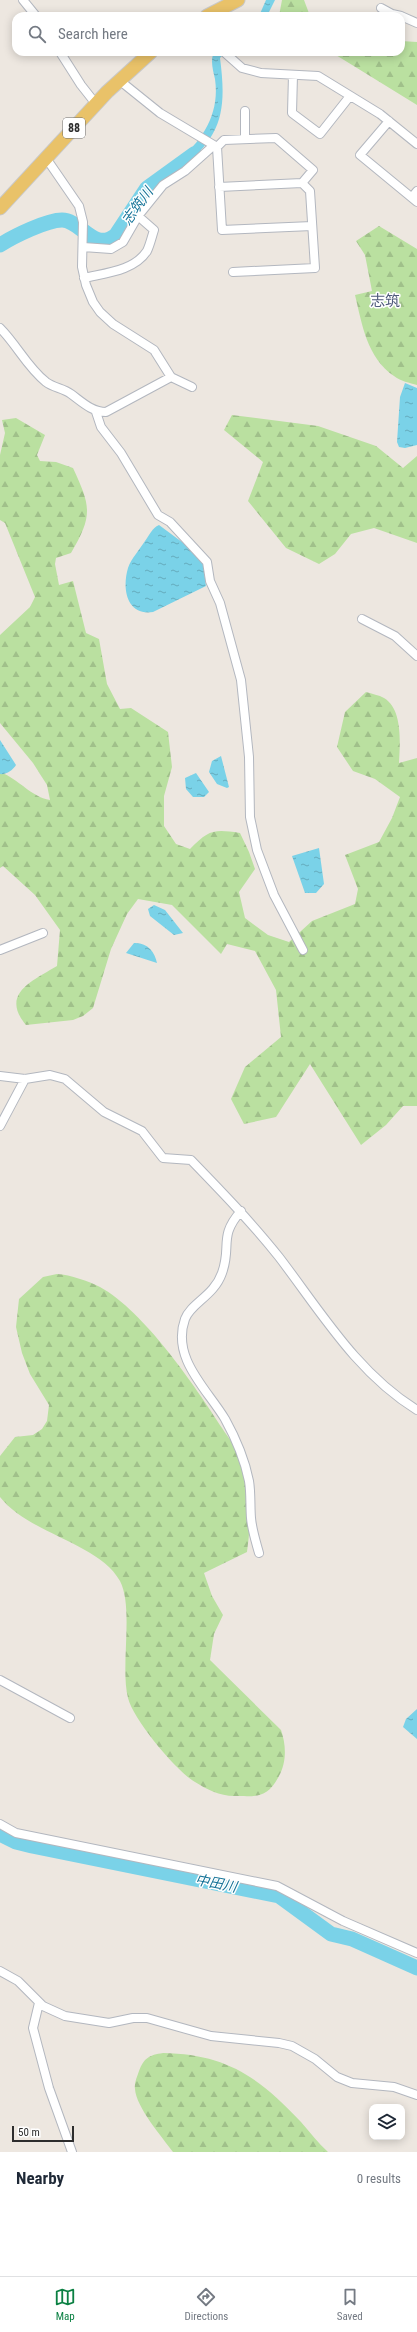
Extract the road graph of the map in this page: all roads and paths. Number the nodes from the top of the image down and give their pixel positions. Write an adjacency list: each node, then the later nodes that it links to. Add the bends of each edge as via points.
1 (23, 0): 4 (street)
2 (238, 0): 5 (main road)
3 (381, 8): 6 (street)
4 (33, 12)
5 (215, 12)
6 (388, 12)
7 (405, 18): 8 (street)
8 (417, 23)
9 (62, 56): 15 (street)
10 (146, 56): 13 (main road, 88)
11 (228, 56): 12 (street, via 242,68 261,73)
12 (293, 75): 14 (street, via 318,76); 14 (street, via 292,113 320,134)
13 (119, 80): 15 (main road, 88); 20 (street, via 160,113)
14 (350, 96): 17 (street)
15 (96, 104): 21 (main road, 88)
16 (245, 111): 18 (street)
17 (389, 121): 19 (street); 24 (street, via 360,155)
18 (246, 139): 20 (street, via 224,140); 22 (street, via 276,138 313,170)
19 (417, 144)
20 (213, 146): 23 (street); 26 (street, via 186,171 163,185)
21 (46, 158): 25 (main road, 88); 28 (street, via 80,206)
22 (302, 183): 23 (street); 27 (street, via 310,190)
23 (219, 187): 27 (street, via 222,230)
24 (415, 197)
25 (0, 208)
26 (138, 216): 28 (street, via 123,242 111,249); 30 (street, via 154,230 147,251 120,270)
27 (312, 226): 29 (street, via 315,268)
28 (83, 243): 30 (street)
29 (233, 272)
30 (84, 278): 32 (street, via 93,302 100,312 124,333 154,350)
31 (0, 328): 34 (street, via 45,381 64,389)
32 (171, 378): 33 (street); 34 (street, via 106,412)
33 (192, 387)
34 (96, 412): 39 (street, via 101,427 121,453 158,515 170,522 207,562 210,581 220,603 242,680 249,757 250,818 257,850 274,895)
35 (362, 619): 36 (street, via 395,636)
36 (417, 656)
37 (43, 933): 38 (street)
38 (0, 950)
39 (304, 950)
40 (0, 1076): 41 (street)
41 (25, 1079): 42 (street); 43 (street, via 42,1075 65,1079 104,1112 142,1131 163,1158 191,1160)
42 (0, 1126)
43 (241, 1211): 44 (street, via 330,1328 394,1396); 45 (street, via 226,1232 224,1267 219,1282 185,1319 182,1341 185,1357 216,1405 238,1448 249,1481 251,1519)
44 (417, 1410)
45 (259, 1553)
46 (0, 1680): 47 (street)
47 (70, 1718)
48 (0, 1824): 49 (street, via 16,1833 277,1886 343,1921)
49 (417, 1953)
50 (0, 1971): 51 (street, via 18,1981)
51 (39, 2003): 52 (street, via 75,2019 109,2022 148,2018 211,2036 292,2046 315,2059 337,2077 352,2082 394,2087); 53 (street, via 33,2028 49,2088)
52 (417, 2095)
53 (72, 2152)

